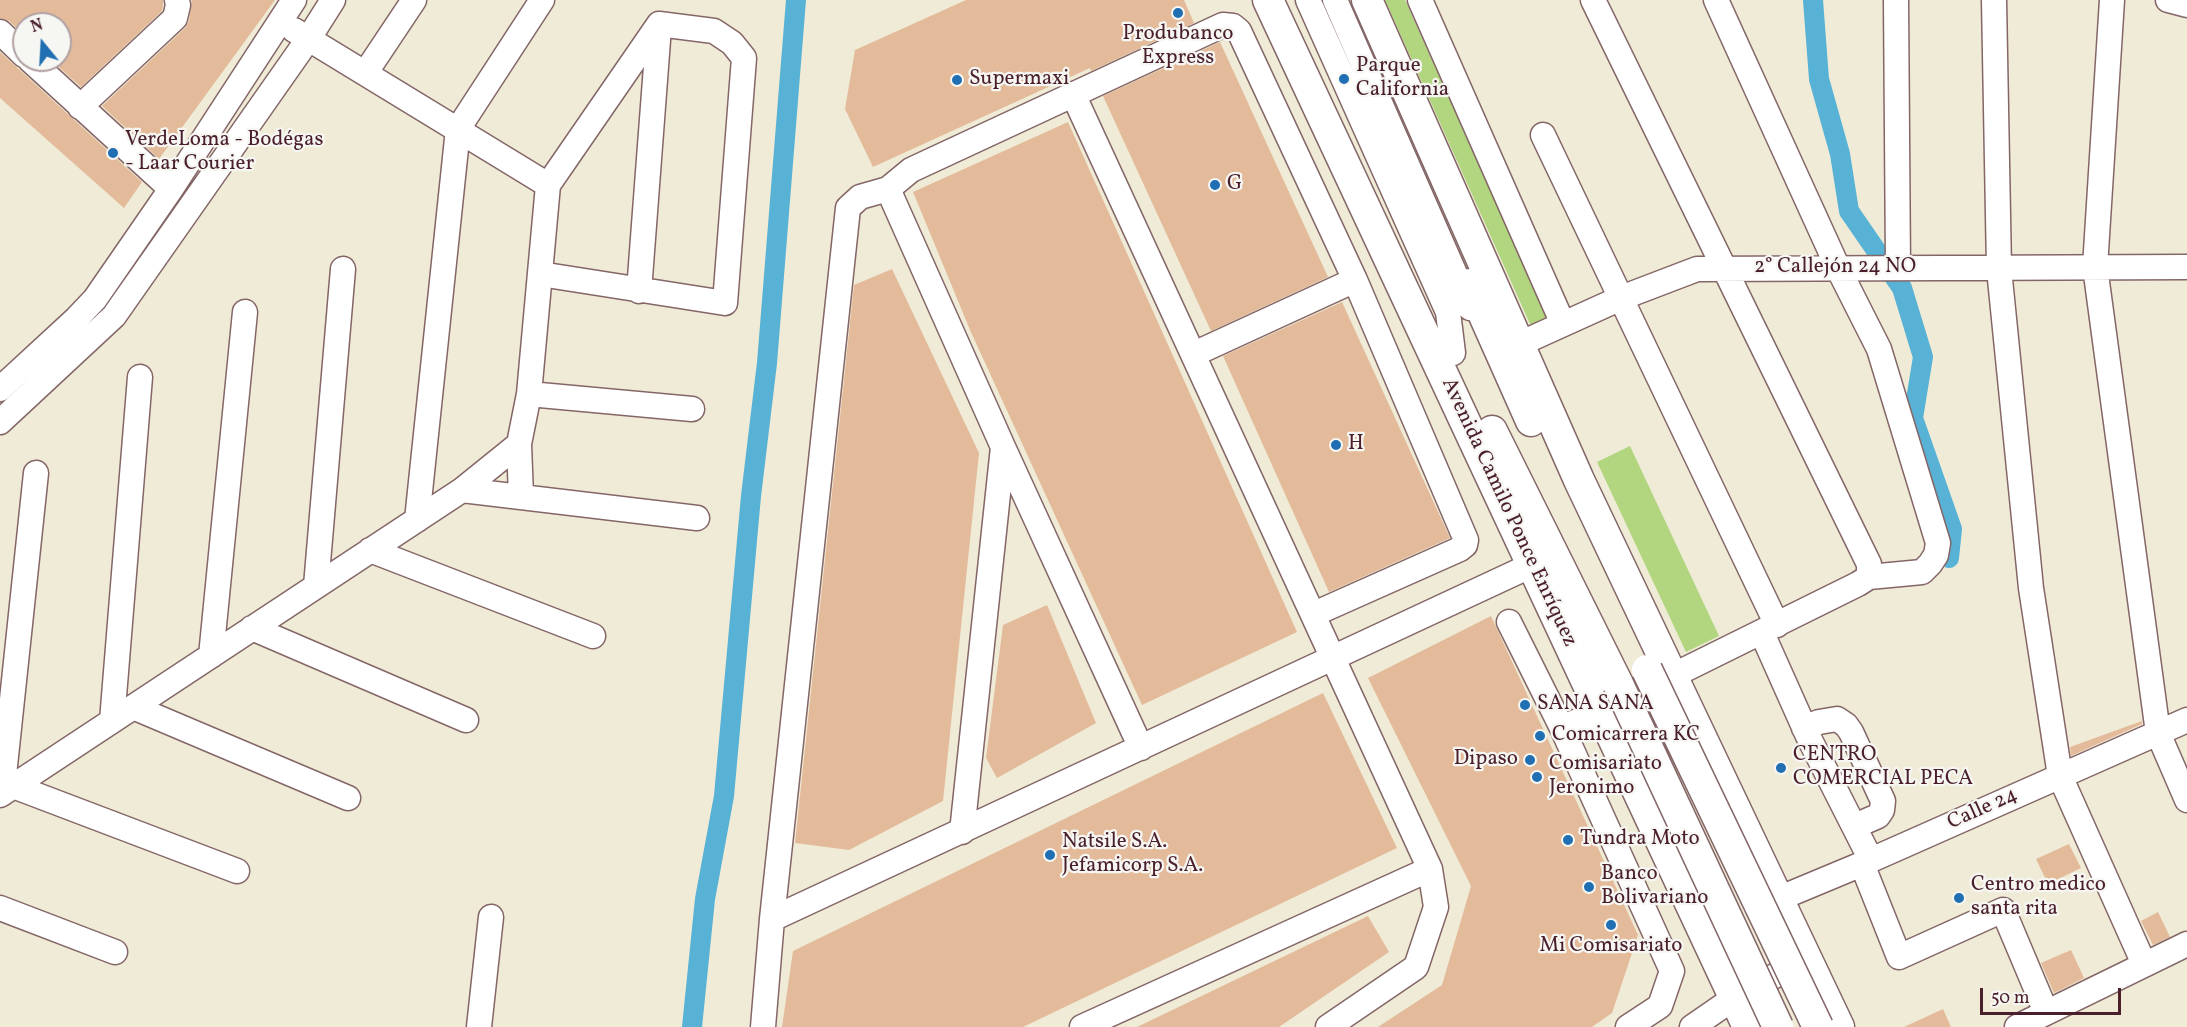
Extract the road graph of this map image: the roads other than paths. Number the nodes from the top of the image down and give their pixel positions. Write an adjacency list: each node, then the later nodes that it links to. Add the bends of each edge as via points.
1 (177, 0): 28 (street, via 174,18)
2 (294, 0): 20 (street)
3 (333, 0): 23 (street)
4 (414, 0): 26 (street)
5 (542, 0): 29 (street)
6 (1268, 0): 35 (main road, Avenida Camilo Ponce Enríquez)
7 (1286, 0): 34 (main road, Avenida Camilo Ponce Enríquez)
8 (1308, 0): 51 (street, Avenida Camilo Ponce Enríquez, via 1448,312)
9 (1335, 0): 50 (street, via 1469,307)
10 (1347, 0): 50 (main road)
11 (1367, 0): 50 (main road, via 1497,295)
12 (1420, 0): 49 (street)
13 (1593, 0): 38 (street)
14 (1716, 0): 39 (street)
15 (1896, 0): 40 (street)
16 (1994, 0): 42 (street)
17 (2112, 0): 36 (street)
18 (2168, 0): 19 (street)
19 (2187, 5)
20 (280, 22): 23 (street); 32 (street)
21 (659, 24): 31 (street); 46 (street); 46 (street, via 714,31 732,43 744,58 725,303)
22 (0, 32): 24 (street)
23 (309, 38): 26 (street); 57 (street, via 114,316)
24 (12, 44)
25 (43, 72): 28 (street)
26 (366, 72): 29 (street)
27 (1073, 94): 33 (street, via 911,170); 44 (street, via 1224,25 1233,26 1239,31); 52 (street)
28 (80, 107): 32 (street)
29 (458, 129): 31 (street); 65 (street)
30 (1543, 135): 47 (street)
31 (548, 185): 43 (street)
32 (171, 189): 54 (street, via 95,299)
33 (888, 189): 59 (street); 99 (street, via 860,197 848,208)
34 (1387, 214): 35 (main road); 45 (main road, Avenida Camilo Ponce Enríquez)
35 (1391, 262): 45 (main road); 60 (main road, Avenida Camilo Ponce Enríquez)
36 (2095, 267): 37 (street, 2° Callejón 24 NO); 42 (street, 2° Callejón 24 NO); 85 (street)
37 (2187, 267)
38 (1724, 268): 39 (street, 2° Callejón 24 NO); 47 (street, 2° Callejón 24 NO, via 1697,269); 68 (street, via 1869,564)
39 (1839, 268): 40 (street, 2° Callejón 24 NO); 68 (street, via 1879,349 1938,543 1936,555 1922,572)
40 (1898, 268): 42 (street, 2° Callejón 24 NO)
41 (343, 269): 69 (street)
42 (2000, 269): 87 (street, via 2031,588)
43 (540, 274): 46 (street); 55 (street)
44 (1355, 280): 52 (street); 70 (street, via 1466,540 1460,549)
45 (1421, 288): 51 (main road, Avenida Camilo Ponce Enríquez)
46 (639, 291)
47 (1621, 298): 49 (street, 2° Callejón 24 NO); 73 (street)
48 (245, 312): 75 (street)
49 (1563, 324): 50 (street, 2° Callejón 24 NO)
50 (1510, 349): 77 (main road, via 1579,480); 107 (main road, bridge, via 1514,384 1647,670)
51 (1453, 353): 60 (main road); 115 (main road, Avenida Camilo Ponce Enríquez, bridge, via 1618,684)
52 (1194, 354): 70 (street)
53 (140, 376): 82 (street)
54 (0, 389)
55 (529, 394): 56 (street); 58 (street)
56 (692, 409)
57 (0, 422)
58 (519, 444): 62 (street); 63 (street)
59 (1003, 447): 86 (street); 92 (street)
60 (1487, 469): 67 (main road, Avenida Camilo Ponce Enríquez)
61 (36, 473): 88 (street)
62 (462, 490): 63 (street); 65 (street)
63 (521, 497): 64 (street)
64 (697, 518)
65 (417, 520): 66 (street)
66 (370, 550): 69 (street); 74 (street)
67 (1532, 565): 76 (street); 79 (main road, Avenida Camilo Ponce Enríquez)
68 (1869, 577): 73 (street)
69 (316, 586): 72 (street)
70 (1314, 614): 76 (street)
71 (1509, 622): 83 (street)
72 (252, 628): 75 (street); 80 (street)
73 (1770, 629): 77 (street); 84 (street)
74 (593, 636)
75 (211, 656): 78 (street)
76 (1334, 658): 86 (street); 94 (street)
77 (1672, 676): 96 (main road)
78 (133, 707): 82 (street); 89 (street)
79 (1600, 711): 83 (street); 100 (main road, Avenida Camilo Ponce Enríquez)
80 (466, 720)
81 (2187, 720): 85 (street, Calle 24)
82 (112, 721): 88 (street)
83 (1562, 728): 112 (street, via 1672,971 1660,1006)
84 (1804, 728): 91 (street); 91 (street, via 1837,719 1851,732 1883,801 1878,816)
85 (2158, 733): 87 (street, Calle 24); 90 (street)
86 (1141, 748): 92 (street)
87 (2060, 776): 93 (street, Calle 24); 104 (street)
88 (5, 792): 95 (street)
89 (348, 798)
90 (2187, 800)
91 (1855, 826): 93 (street)
92 (962, 832): 99 (street)
93 (1867, 862): 96 (street, Calle 24); 106 (street, via 1899,957 2003,910)
94 (1430, 869): 110 (street); 111 (street, via 1436,907 1416,967)
95 (237, 872)
96 (1778, 899): 100 (main road, via 1777,921 1770,939 1756,951 1737,955 1719,951); 103 (main road)
97 (0, 908): 102 (street)
98 (491, 917): 108 (street)
99 (772, 919): 109 (street)
100 (1706, 938): 105 (main road, Avenida Camilo Ponce Enríquez)
101 (2187, 944): 104 (street)
102 (115, 952)
103 (1806, 959): 105 (street); 107 (main road)
104 (2144, 964): 106 (street)
105 (1734, 998): 113 (street); 114 (main road, Avenida Camilo Ponce Enríquez)
106 (2046, 1012): 117 (street)
107 (1828, 1019): 116 (street)
108 (479, 1027)
109 (763, 1027)
110 (1082, 1027)
111 (1328, 1027)
112 (1628, 1027)
113 (1692, 1027)
114 (1748, 1027)
115 (1778, 1027)
116 (1787, 1027)
117 (2017, 1027)

